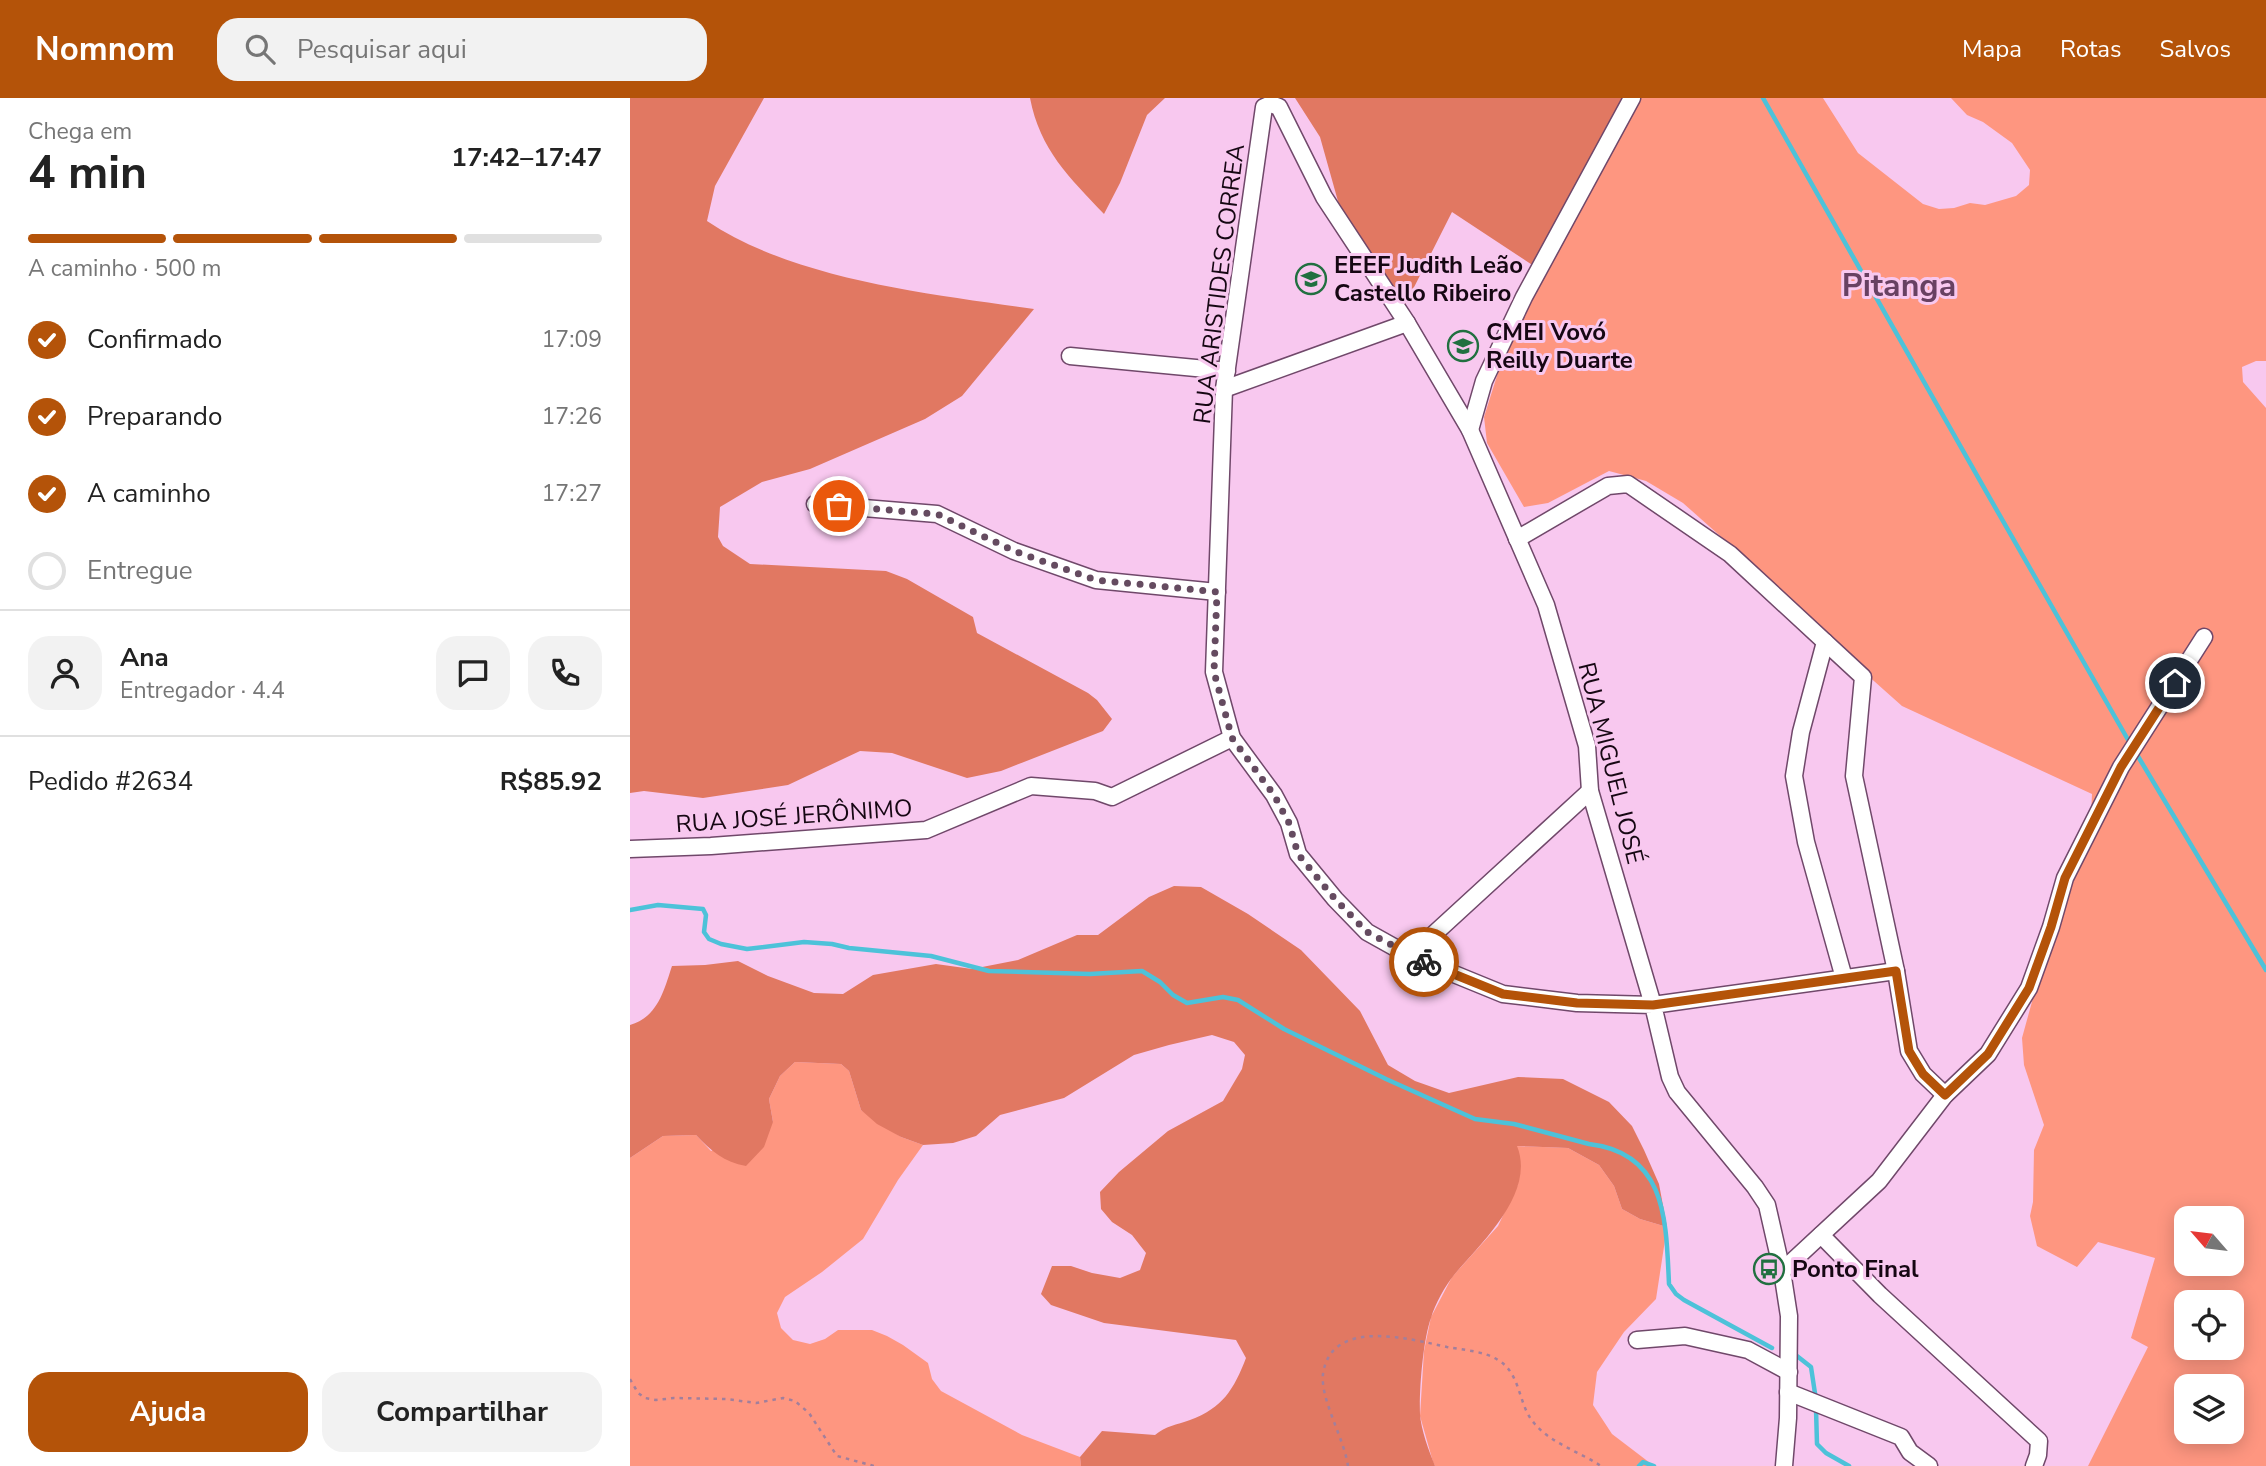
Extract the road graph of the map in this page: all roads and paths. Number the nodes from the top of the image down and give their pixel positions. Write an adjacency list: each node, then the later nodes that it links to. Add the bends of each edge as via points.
1 (1632, 98): 7 (street, via 1524,297 1484,381)
2 (1271, 104): 3 (street, RUA MIGUEL JOSÉ, via 1279,107 1324,197); 5 (street, RUA ARISTIDES CORREA, via 1264,107)
3 (1407, 323): 6 (street); 7 (street, RUA MIGUEL JOSÉ)
4 (1070, 356): 5 (street)
5 (1227, 371): 6 (street, RUA ARISTIDES CORREA)
6 (1224, 389): 10 (street, RUA ARISTIDES CORREA)
7 (1470, 430): 9 (street, RUA MIGUEL JOSÉ)
8 (815, 504): 10 (street, via 937,514 1014,551 1096,580)
9 (1517, 540): 12 (street, via 1608,486 1628,484 1730,554); 14 (street, RUA MIGUEL JOSÉ, via 1546,605 1584,733)
10 (1217, 592): 13 (street, RUA ARISTIDES CORREA, via 1214,672)
11 (2204, 637): 20 (street, via 2121,767 2065,878 2029,988 1988,1054)
12 (1825, 642): 17 (street, via 1863,677 1854,776); 18 (street, via 1794,776 1806,842)
13 (1232, 738): 15 (street, RUA JOSÉ JERÔNIMO, via 1112,797 1095,791 1031,786 926,830); 16 (street, RUA ARISTIDES CORREA, via 1274,795 1298,854 1367,932)
14 (1591, 791): 16 (street); 19 (street, RUA MIGUEL JOSÉ)
15 (630, 849)
16 (1410, 956): 19 (street, RUA ARISTIDES CORREA, via 1503,994 1577,1003)
17 (1896, 971): 18 (street, RUA ARISTIDES CORREA); 20 (street, via 1909,1051 1923,1074)
18 (1843, 978): 19 (street, RUA ARISTIDES CORREA)
19 (1653, 1005): 22 (street, RUA MIGUEL JOSÉ, via 1670,1077 1767,1205)
20 (1945, 1095): 21 (street, via 1879,1181)
21 (1821, 1235): 22 (street); 32 (street, via 2039,1441)
22 (1782, 1271): 24 (street, RUA MIGUEL JOSÉ, via 1789,1316)
23 (1637, 1340): 24 (street, via 1685,1336 1748,1350)
24 (1788, 1372): 26 (street, RUA MIGUEL JOSÉ)
25 (630, 1380): 27 (path, via 638,1393 656,1400 756,1403 789,1399 805,1408 837,1456)
26 (1788, 1392): 30 (street, RUA MIGUEL JOSÉ); 31 (street, via 1901,1437 1910,1452)
27 (874, 1466)
28 (1348, 1466): 29 (path, via 1324,1391 1323,1372 1342,1343 1381,1336 1499,1360 1513,1375 1536,1426)
29 (1601, 1466)
30 (1784, 1466)
31 (1929, 1466)
32 (2034, 1466)

